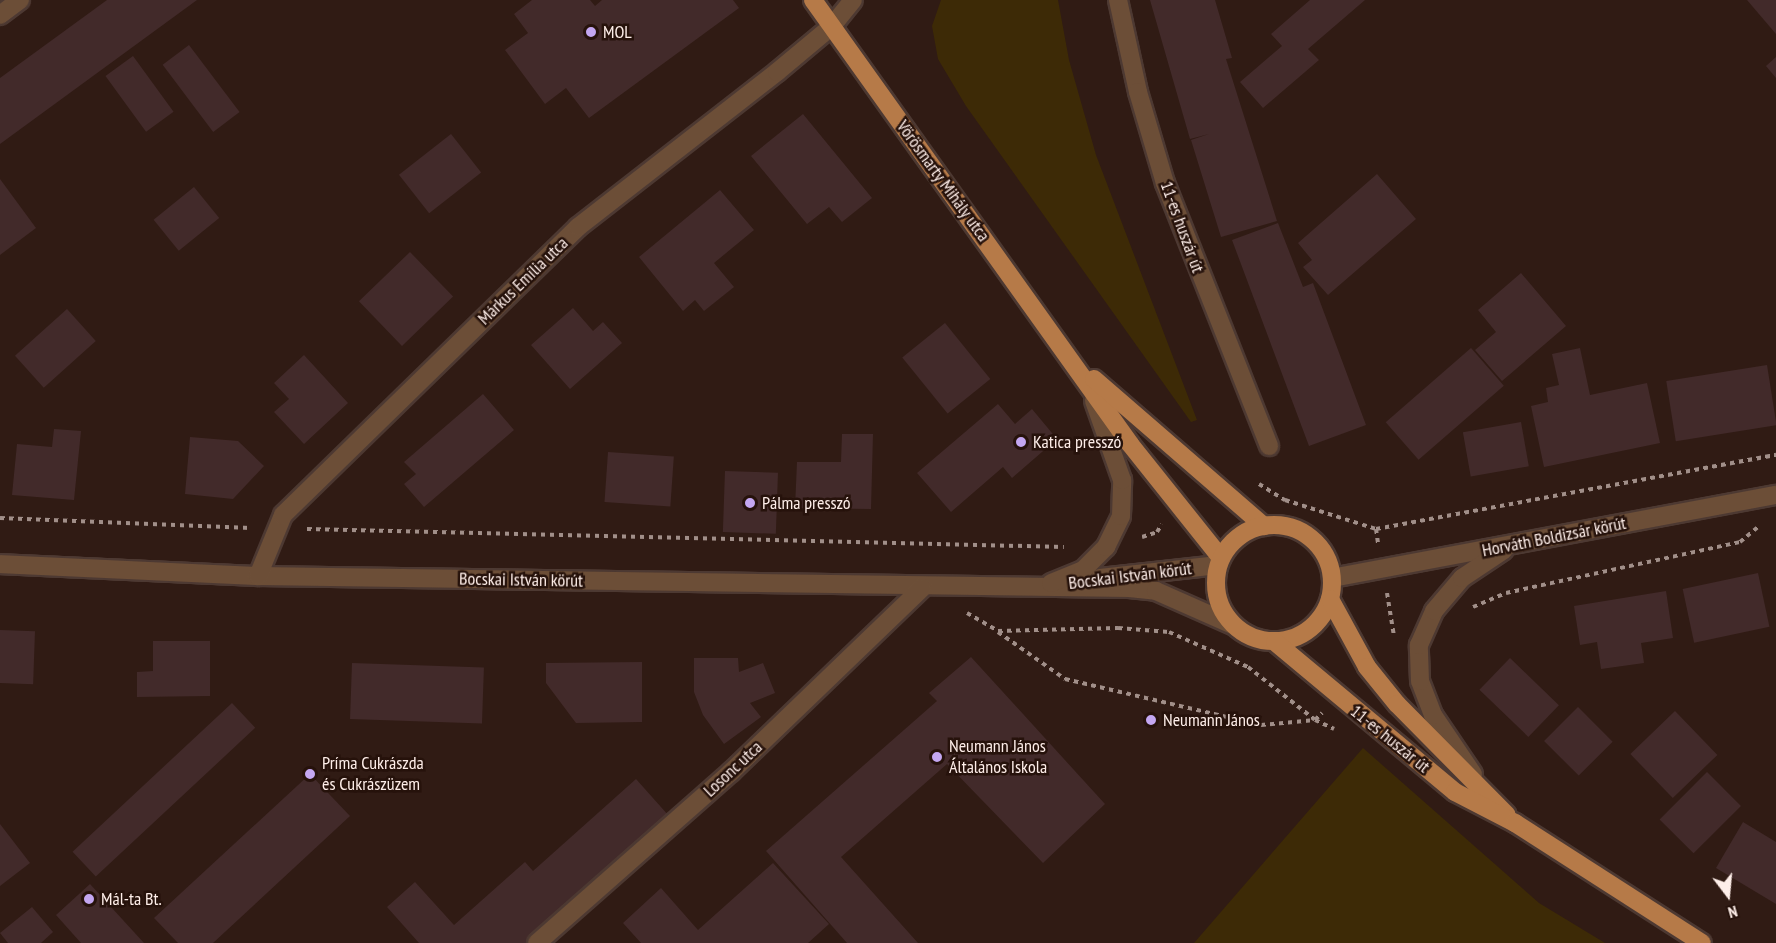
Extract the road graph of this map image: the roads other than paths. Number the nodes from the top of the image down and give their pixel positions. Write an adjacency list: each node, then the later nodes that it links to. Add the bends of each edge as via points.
1 (20, 0): 5 (street)
2 (813, 0): 6 (main road, Vörösmarty Mihály utca)
3 (853, 0): 6 (street, Márkus Emília utca)
4 (1118, 0): 8 (street, 11-es huszár út, via 1138,92 1165,183)
5 (0, 15)
6 (832, 27): 7 (main road, Vörösmarty Mihály utca); 14 (street, Márkus Emília utca, via 578,227 283,515)
7 (1074, 362): 10 (main road); 12 (main road, via 1130,444); 16 (street, via 1102,417 1122,480 1121,516 1106,547 1083,570)
8 (1269, 446)
9 (1776, 495): 11 (street, Horváth Boldizsár körút)
10 (1264, 526): 12 (main road, via 1244,533); 15 (main road, via 1284,526 1308,535 1323,552)
11 (1511, 545): 15 (street, Horváth Boldizsár körút); 21 (street, via 1462,578 1434,611 1419,645 1420,681 1433,715)
12 (1220, 562): 16 (street, Bocskai István körút); 19 (main road, via 1220,605)
13 (0, 564): 14 (street, Bocskai István körút)
14 (258, 576): 17 (street, Bocskai István körút)
15 (1332, 578): 18 (main road)
16 (1042, 586): 17 (street, Bocskai István körút); 19 (street, Bocskai István körút, via 1156,591)
17 (922, 588): 23 (street, Losonc utca, via 731,772)
18 (1330, 599): 20 (main road, via 1320,619 1304,633); 21 (main road, 11-es huszár út, via 1367,666 1391,697)
19 (1233, 625): 20 (main road, via 1243,633)
20 (1275, 642): 22 (main road, 11-es huszár út, via 1455,792)
21 (1479, 783): 22 (main road, 11-es huszár út)
22 (1515, 823): 24 (main road, 11-es huszár út)
23 (537, 943)
24 (1702, 943)

